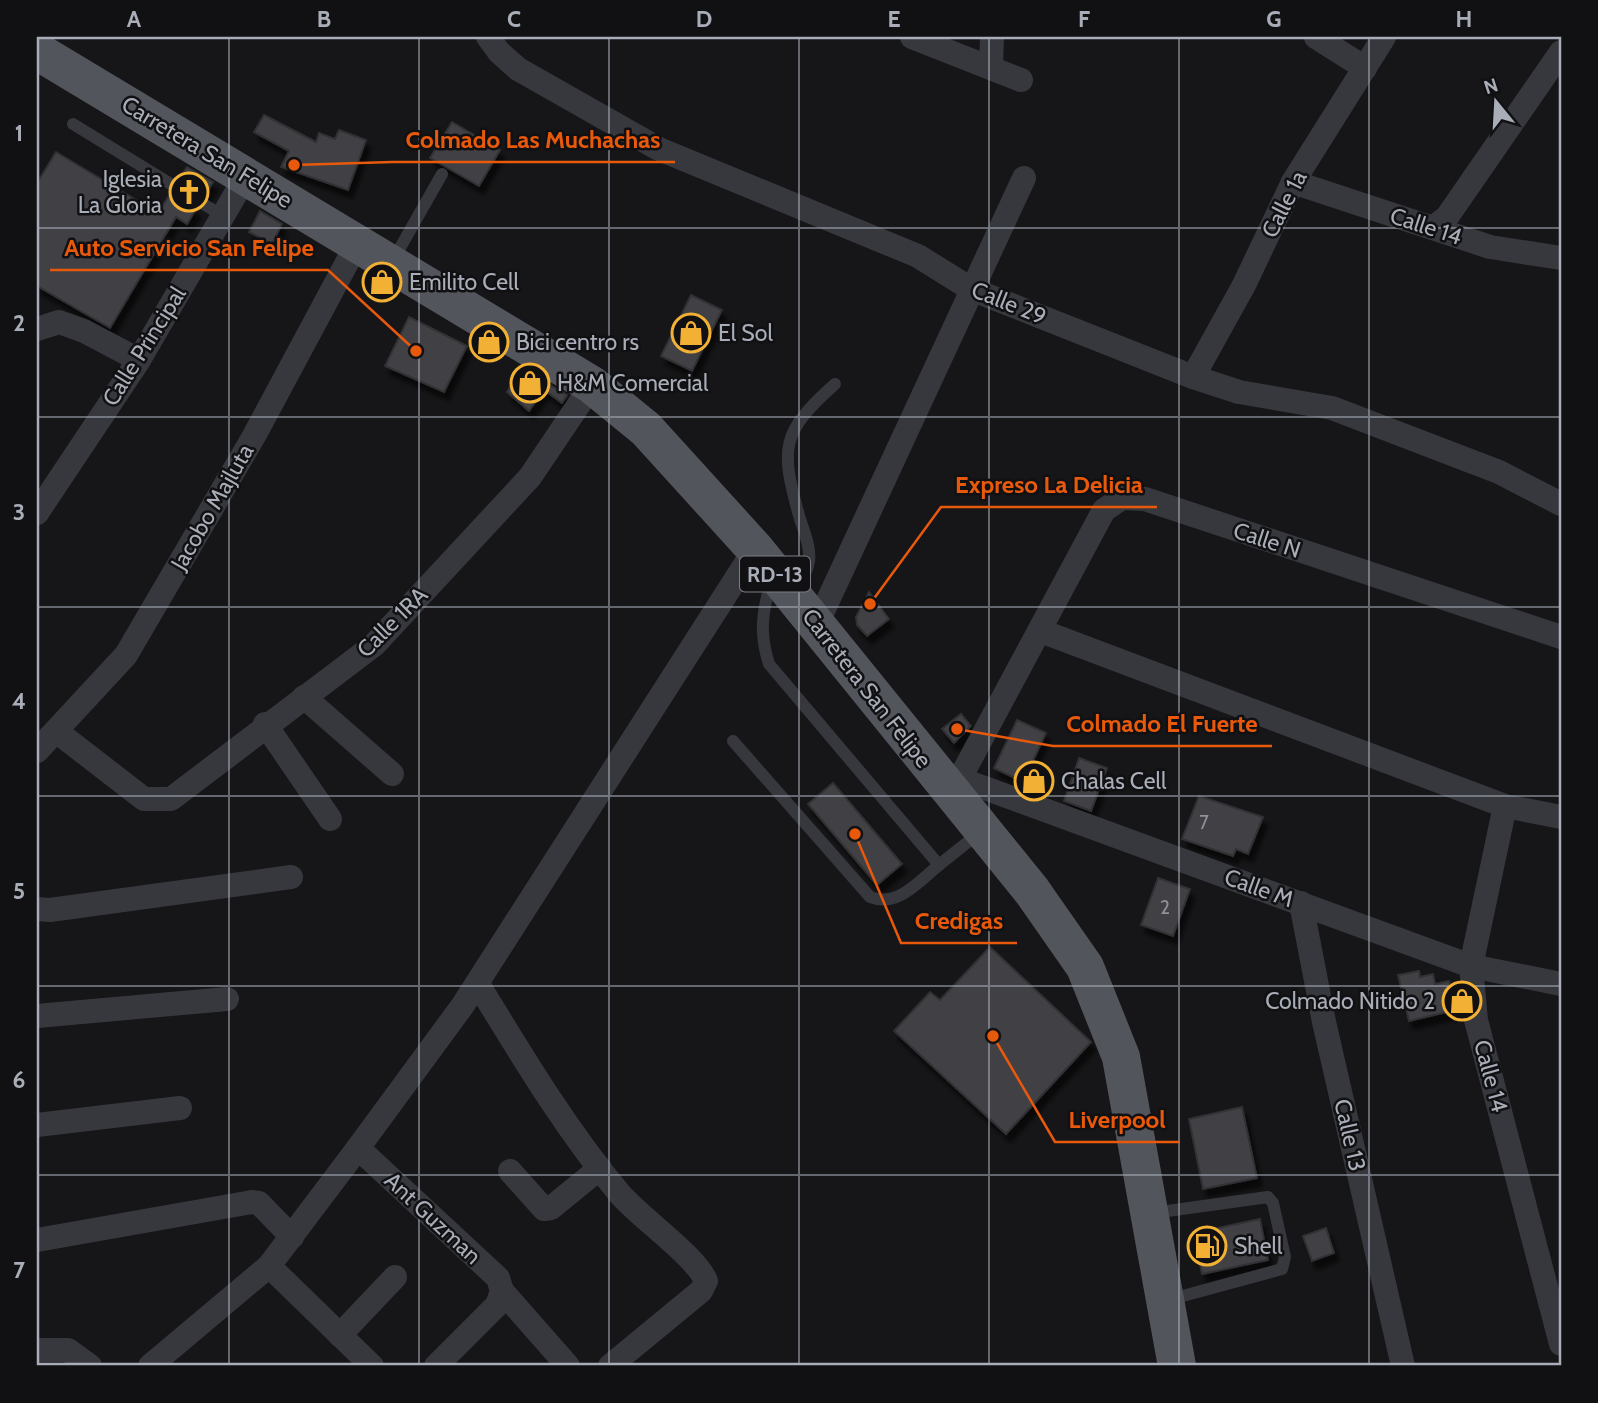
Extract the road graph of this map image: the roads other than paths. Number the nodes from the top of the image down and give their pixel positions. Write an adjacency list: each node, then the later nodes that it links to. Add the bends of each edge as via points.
1 (488, 37): 21 (street, Calle 29, via 518,69 659,149 918,256)
2 (912, 37): 8 (street)
3 (992, 37): 8 (street)
4 (1316, 37): 9 (street)
5 (1384, 37): 9 (street, Calle 1a)
6 (37, 51): 13 (main road, Carretera San Felipe / RD-13)
7 (1561, 52): 17 (street, via 1447,217)
8 (991, 66): 10 (street)
9 (1365, 68): 15 (street, Calle 1a)
10 (1021, 80)
11 (73, 124): 16 (lane)
12 (442, 174): 20 (lane)
13 (246, 176): 16 (street, Calle Principal); 18 (main road, Carretera San Felipe / RD-13)
14 (1024, 178): 21 (street)
15 (1293, 182): 17 (street, Calle 14); 24 (street, Calle 1a, via 1244,285)
16 (223, 216): 23 (street, Calle Principal)
17 (1433, 228): 19 (street, Calle 14, via 1490,247)
18 (358, 242): 20 (main road, Carretera San Felipe / RD-13); 34 (street, Jacobo Majluta, via 254,436 126,655)
19 (1561, 258)
20 (391, 262): 26 (main road, Carretera San Felipe / RD-13)
21 (971, 289): 24 (street, Calle 29); 29 (street)
22 (37, 329): 23 (street, via 59,322)
23 (139, 360): 28 (street, Calle Principal)
24 (1193, 376): 27 (street, Calle 29, via 1239,392 1332,408 1499,472)
25 (835, 384): 29 (lane, via 804,412 790,436 787,464 809,561)
26 (592, 385): 29 (main road, Carretera San Felipe / RD-13, via 646,429); 32 (street, Calle 1RA, via 530,477 374,645)
27 (1561, 504)
28 (37, 513)
29 (785, 586): 38 (main road, Carretera San Felipe / RD-13); 43 (lane, via 761,612 762,642 769,664); 48 (street)
30 (1041, 631): 31 (street, Calle N, via 1104,510 1113,501 1130,498); 38 (street, Calle N); 39 (street)
31 (1561, 637)
32 (304, 697): 33 (street, Calle 1RA); 37 (street)
33 (265, 724): 34 (street, Calle 1RA, via 171,799 144,799); 41 (street)
34 (56, 731): 36 (street, Jacobo Majluta)
35 (733, 741): 43 (lane, via 870,897 882,902 898,898)
36 (37, 751)
37 (392, 774)
38 (956, 787): 42 (main road, Carretera San Felipe / RD-13); 45 (street, Calle M)
39 (1505, 806): 40 (street); 47 (street, Calle 14)
40 (1561, 817)
41 (330, 819)
42 (982, 831): 43 (lane); 57 (main road, Carretera San Felipe / RD-13, via 1032,891 1084,967 1121,1057)
43 (939, 865)
44 (290, 877): 46 (street)
45 (1301, 904): 47 (street, Calle M); 74 (street, Calle 13)
46 (37, 909)
47 (1471, 966): 49 (street, Calle M); 65 (street, Calle 14, via 1476,1020)
48 (478, 984): 54 (street); 55 (street, via 546,1097)
49 (1561, 985)
50 (228, 999): 51 (street)
51 (37, 1017)
52 (180, 1108): 53 (street)
53 (37, 1125)
54 (358, 1148): 58 (street); 62 (street, Ant Guzman, via 498,1278)
55 (600, 1168): 56 (street, via 544,1209); 72 (street, via 641,1217 691,1261 706,1281 701,1291)
56 (510, 1171)
57 (1149, 1213): 63 (main road, Carretera San Felipe / RD-13); 63 (lane, via 1268,1197 1285,1257 1282,1269)
58 (292, 1237): 59 (street, via 259,1203 252,1202); 60 (street)
59 (37, 1240)
60 (269, 1266): 64 (street); 68 (street)
61 (395, 1277): 64 (street)
62 (502, 1291): 70 (street, via 497,1305); 71 (street, Ant Guzman)
63 (1165, 1301): 73 (main road, Carretera San Felipe / RD-13)
64 (340, 1335): 69 (street)
65 (1561, 1343)
66 (37, 1350): 67 (street, via 68,1350)
67 (90, 1366)
68 (150, 1366)
69 (372, 1366)
70 (436, 1366)
71 (568, 1366)
72 (610, 1366)
73 (1177, 1366)
74 (1403, 1366)

